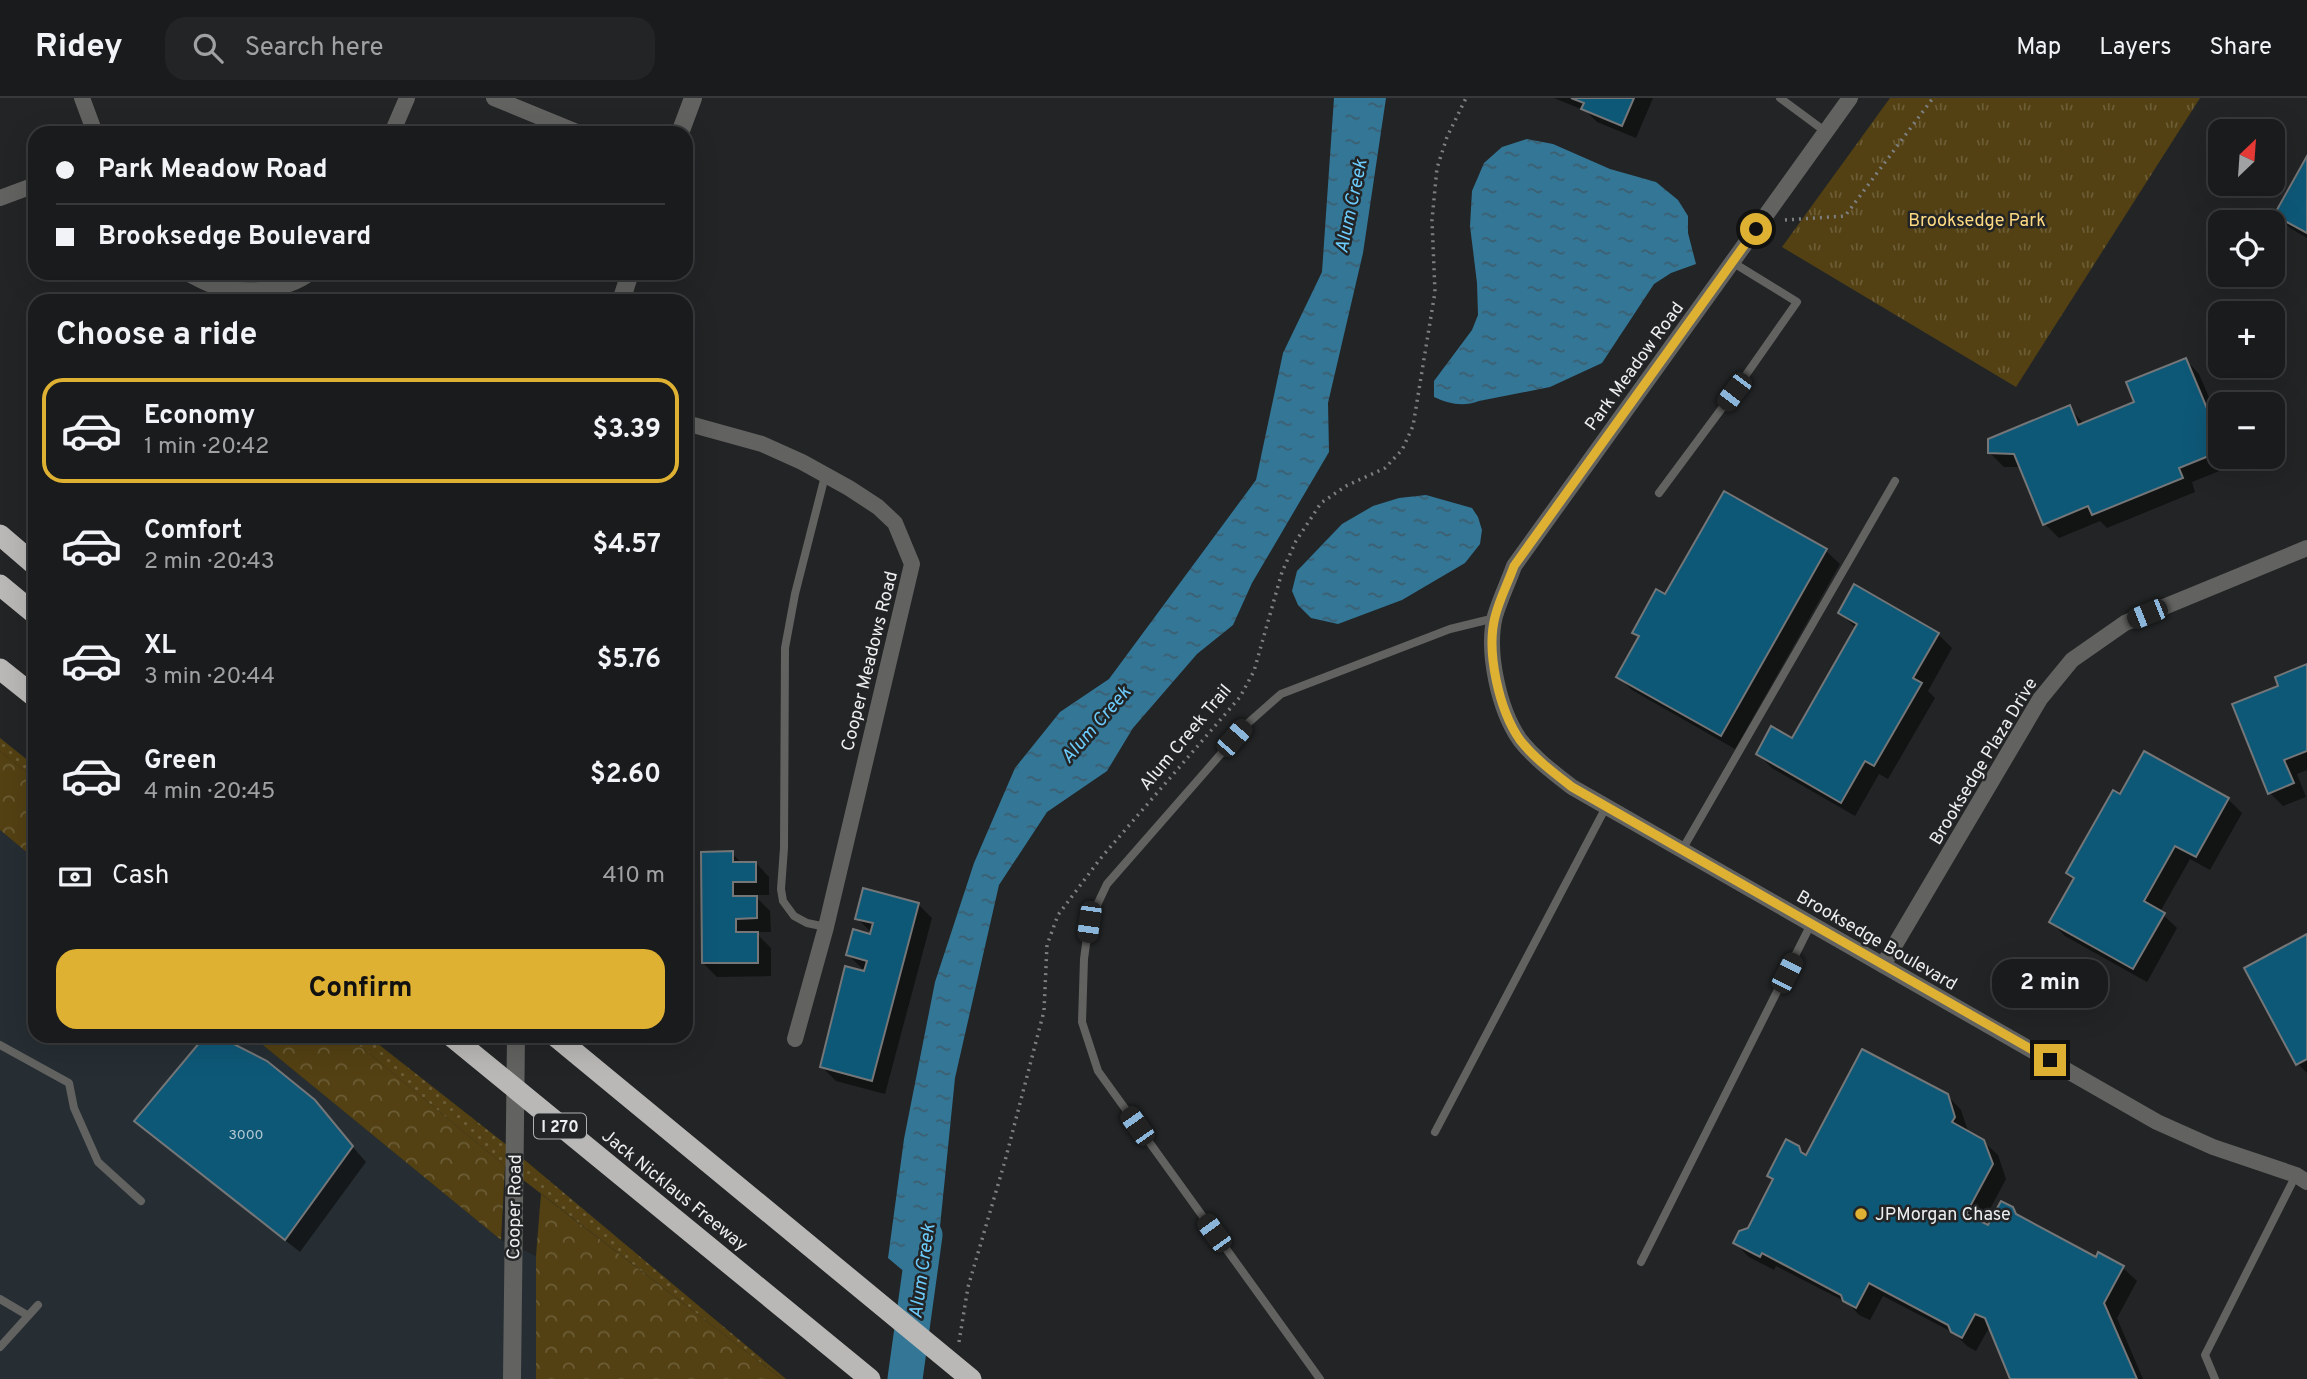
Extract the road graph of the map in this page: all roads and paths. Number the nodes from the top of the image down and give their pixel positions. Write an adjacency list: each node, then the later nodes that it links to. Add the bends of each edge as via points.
1 (82, 98): 9 (street)
2 (407, 98): 10 (street)
3 (494, 98): 11 (street)
4 (693, 98): 12 (street)
5 (1466, 98): 54 (path, Alum Creek Trail, via 1437,168 1432,220 1435,292 1413,426 1402,450 1385,468 1321,503 1282,572 1254,671 1240,697 1100,859 1058,915 1047,945 1044,1011 968,1287)
6 (1780, 98): 13 (lane)
7 (1850, 98): 13 (street, Park Meadow Road)
8 (1933, 98): 16 (path, via 1845,216 1786,219)
9 (92, 126)
10 (395, 126)
11 (562, 126)
12 (683, 126)
13 (1826, 132): 17 (street, Park Meadow Road)
14 (28, 188): 15 (street)
15 (0, 198)
16 (1778, 229)
17 (1732, 262): 24 (lane, via 1797,302); 30 (street, Park Meadow Road, via 1514,566)
18 (196, 280): 20 (street)
19 (300, 280): 20 (street, via 258,291)
20 (214, 294)
21 (693, 425): 22 (street, Cooper Meadows Road, via 761,444)
22 (825, 476): 39 (lane, via 785,648 781,889 794,916); 39 (street, Cooper Meadows Road, via 878,506 895,523 912,564)
23 (1895, 481): 37 (lane)
24 (1659, 493)
25 (0, 535): 27 (highway)
26 (2307, 548): 40 (street, Brooksedge Plaza Drive, via 2125,623 2072,660 2040,699)
27 (28, 559)
28 (0, 585): 29 (highway)
29 (28, 608)
30 (1495, 618): 32 (street, Park Meadow Road); 58 (lane, via 1450,629 1281,694 1247,723 1107,884 1089,922 1082,1022 1098,1070)
31 (0, 669): 34 (highway)
32 (1493, 673): 36 (street, Brooksedge Boulevard, via 1520,739 1572,787)
33 (0, 678): 35 (highway)
34 (28, 691)
35 (28, 697)
36 (1606, 807): 37 (street, Brooksedge Boulevard); 46 (lane)
37 (1682, 850): 38 (street, Brooksedge Boulevard)
38 (1811, 924): 40 (street, Brooksedge Boulevard); 49 (lane)
39 (826, 927): 41 (street, Cooper Meadows Road)
40 (1883, 965): 47 (street, Brooksedge Boulevard, via 2157,1122 2213,1147)
41 (795, 1039)
42 (460, 1043): 56 (highway, Jack Nicklaus Freeway / I 270)
43 (516, 1043): 55 (street, Cooper Road)
44 (563, 1043): 57 (highway)
45 (0, 1045): 48 (lane, via 69,1083 74,1108 98,1162)
46 (1435, 1132)
47 (2303, 1177): 59 (lane, via 2205,1355)
48 (141, 1201)
49 (1641, 1262)
50 (0, 1299): 52 (lane)
51 (38, 1305): 52 (lane)
52 (27, 1315): 53 (lane)
53 (0, 1347)
54 (957, 1353)
55 (512, 1379)
56 (870, 1379)
57 (971, 1379)
58 (1320, 1379)
59 (2215, 1379)

